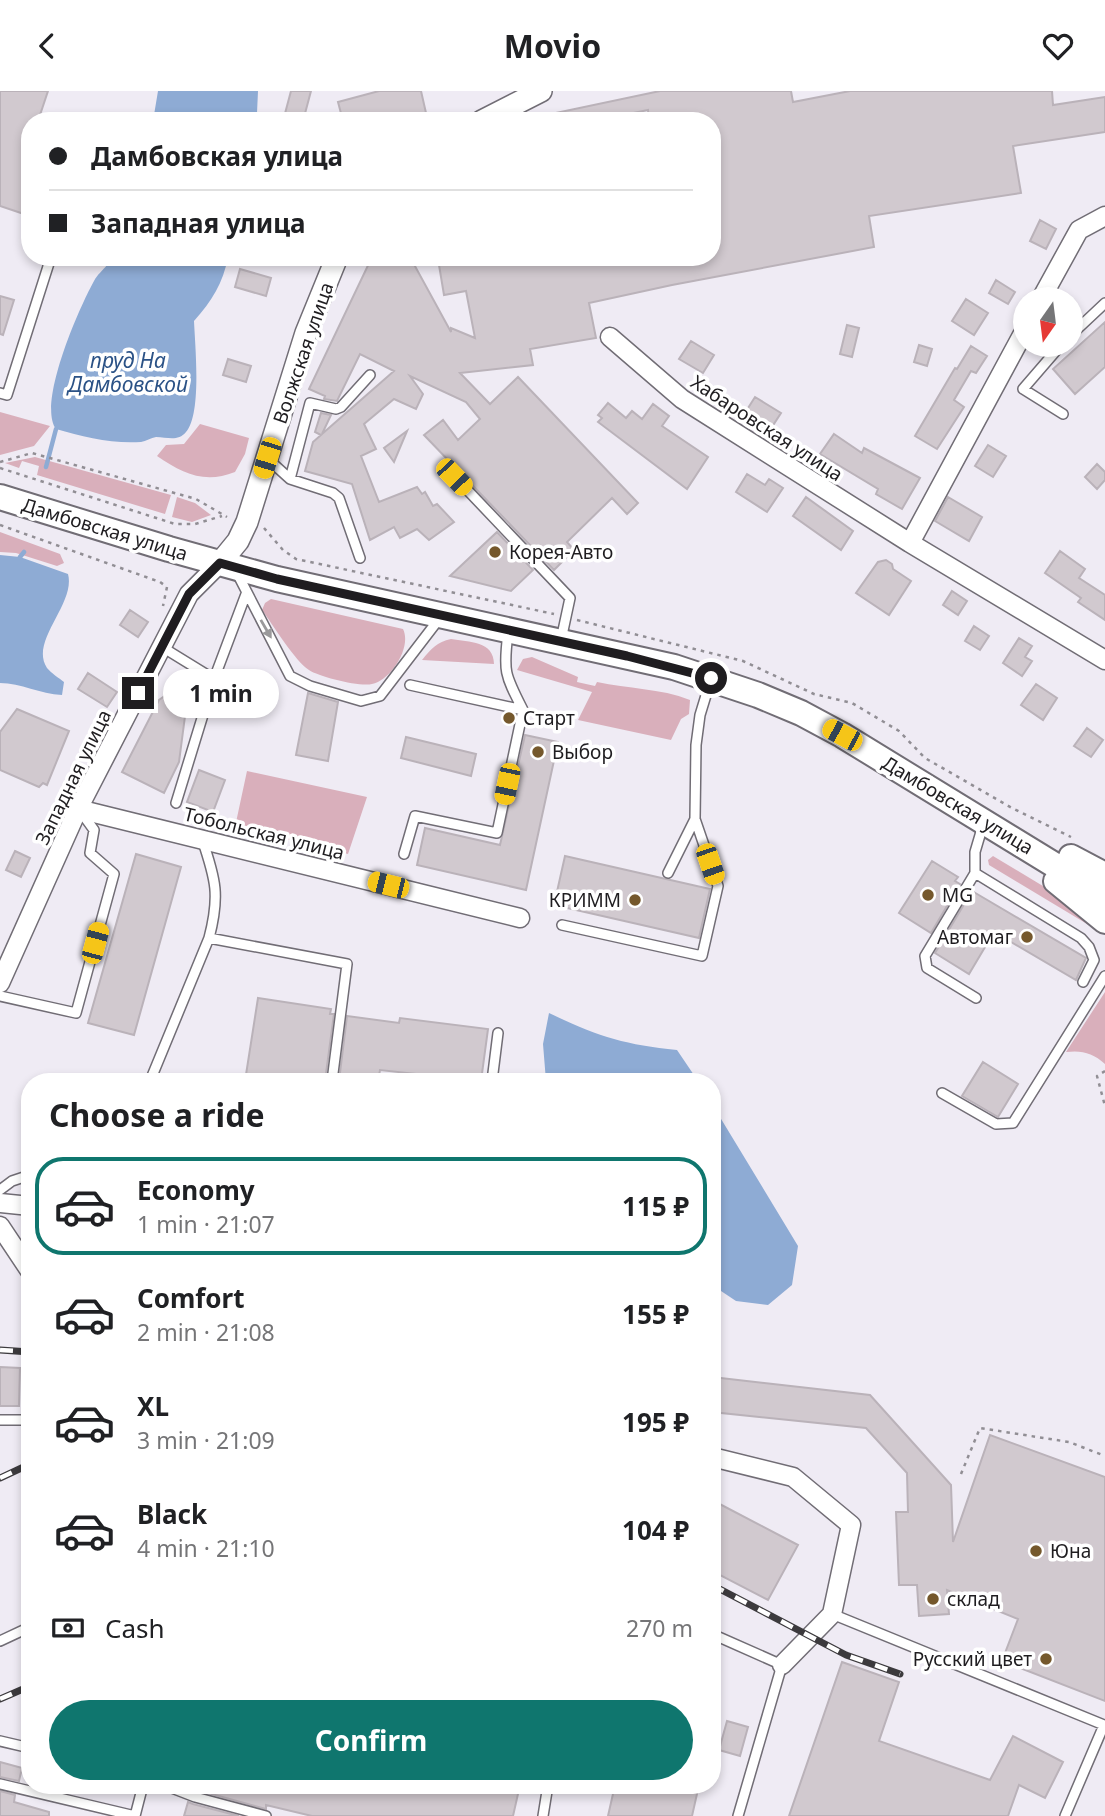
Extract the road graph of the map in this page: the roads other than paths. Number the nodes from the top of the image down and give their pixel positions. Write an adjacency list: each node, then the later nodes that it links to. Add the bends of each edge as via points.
1 (541, 91): 2 (street)
2 (500, 112)
3 (1105, 216): 6 (street, via 1079,230)
4 (48, 266): 13 (lane, via 7,395)
5 (333, 266): 15 (street, Волжская улица, via 306,333)
6 (1048, 287)
7 (1105, 303): 8 (lane)
8 (1083, 324)
9 (610, 337): 19 (street, Хабаровская улица, via 682,399)
10 (1013, 352): 19 (street)
11 (1051, 357): 14 (lane, via 1023,389)
12 (370, 375): 17 (lane, via 341,407 310,403)
13 (0, 393)
14 (1063, 414)
15 (267, 458): 17 (lane); 21 (street, Волжская улица)
16 (454, 477): 25 (lane, via 570,598)
17 (290, 479): 20 (lane, via 339,498)
18 (0, 497): 21 (main road, Дамбовская улица)
19 (910, 543): 27 (street, Хабаровская улица)
20 (360, 558)
21 (228, 566): 22 (lane); 23 (main road, Дамбовская улица); 26 (street, Западная улица, via 189,594)
22 (246, 594): 23 (lane, one-way to 23, via 290,676 361,701 380,696); 29 (lane)
23 (442, 616): 24 (main road, Дамбовская улица)
24 (509, 631): 25 (main road, Дамбовская улица); 31 (lane, via 507,680)
25 (561, 642): 28 (main road, Дамбовская улица)
26 (162, 647): 29 (lane); 33 (street, Западная улица)
27 (1105, 660)
28 (711, 678): 34 (lane, via 696,744); 35 (main road, Дамбовская улица, via 801,713)
29 (214, 679): 32 (lane)
30 (410, 685): 31 (lane)
31 (523, 710): 38 (lane, via 496,833 415,816)
32 (176, 803)
33 (78, 809): 36 (street, Тобольская улица); 49 (street, Западная улица); 50 (lane, via 94,830 90,853 114,874 76,1013)
34 (695, 819): 39 (lane); 45 (lane, via 718,886 702,956)
35 (985, 820): 37 (main road, Дамбовская улица); 40 (lane, via 975,852)
36 (202, 839): 43 (street, Тобольская улица); 46 (lane, via 217,887)
37 (1017, 840): 41 (main road); 42 (main road, Дамбовская улица); 44 (main road, via 1049,875)
38 (404, 854)
39 (668, 873)
40 (975, 873): 48 (lane, via 1081,938 1094,960); 51 (lane, via 925,956 927,968)
41 (1105, 875)
42 (1105, 896)
43 (520, 918)
44 (1105, 921)
45 (562, 925)
46 (209, 939): 53 (lane); 54 (lane, via 346,964)
47 (1105, 976): 56 (lane, via 1013,1123 996,1124)
48 (1083, 982)
49 (0, 983)
50 (0, 996)
51 (976, 998)
52 (498, 1033): 55 (lane)
53 (153, 1073)
54 (333, 1073)
55 (493, 1073)
56 (942, 1093)
57 (21, 1178): 58 (lane)
58 (0, 1190)
59 (0, 1203): 60 (street)
60 (21, 1205)
61 (0, 1226): 62 (street)
62 (21, 1258)
63 (0, 1420): 64 (lane)
64 (21, 1420)
65 (721, 1459): 66 (street, via 793,1477 850,1525)
66 (832, 1614): 70 (street); 83 (lane, via 1104,1725)
67 (21, 1631): 69 (lane)
68 (721, 1638): 70 (lane)
69 (0, 1641)
70 (782, 1665): 82 (lane)
71 (0, 1741): 72 (lane)
72 (21, 1746)
73 (0, 1784): 74 (lane)
74 (21, 1789)
75 (42, 1794): 79 (lane)
76 (141, 1794): 79 (lane)
77 (187, 1794): 80 (lane)
78 (547, 1794): 81 (lane)
79 (135, 1816)
80 (266, 1816)
81 (543, 1816)
82 (738, 1816)
83 (1065, 1816)

